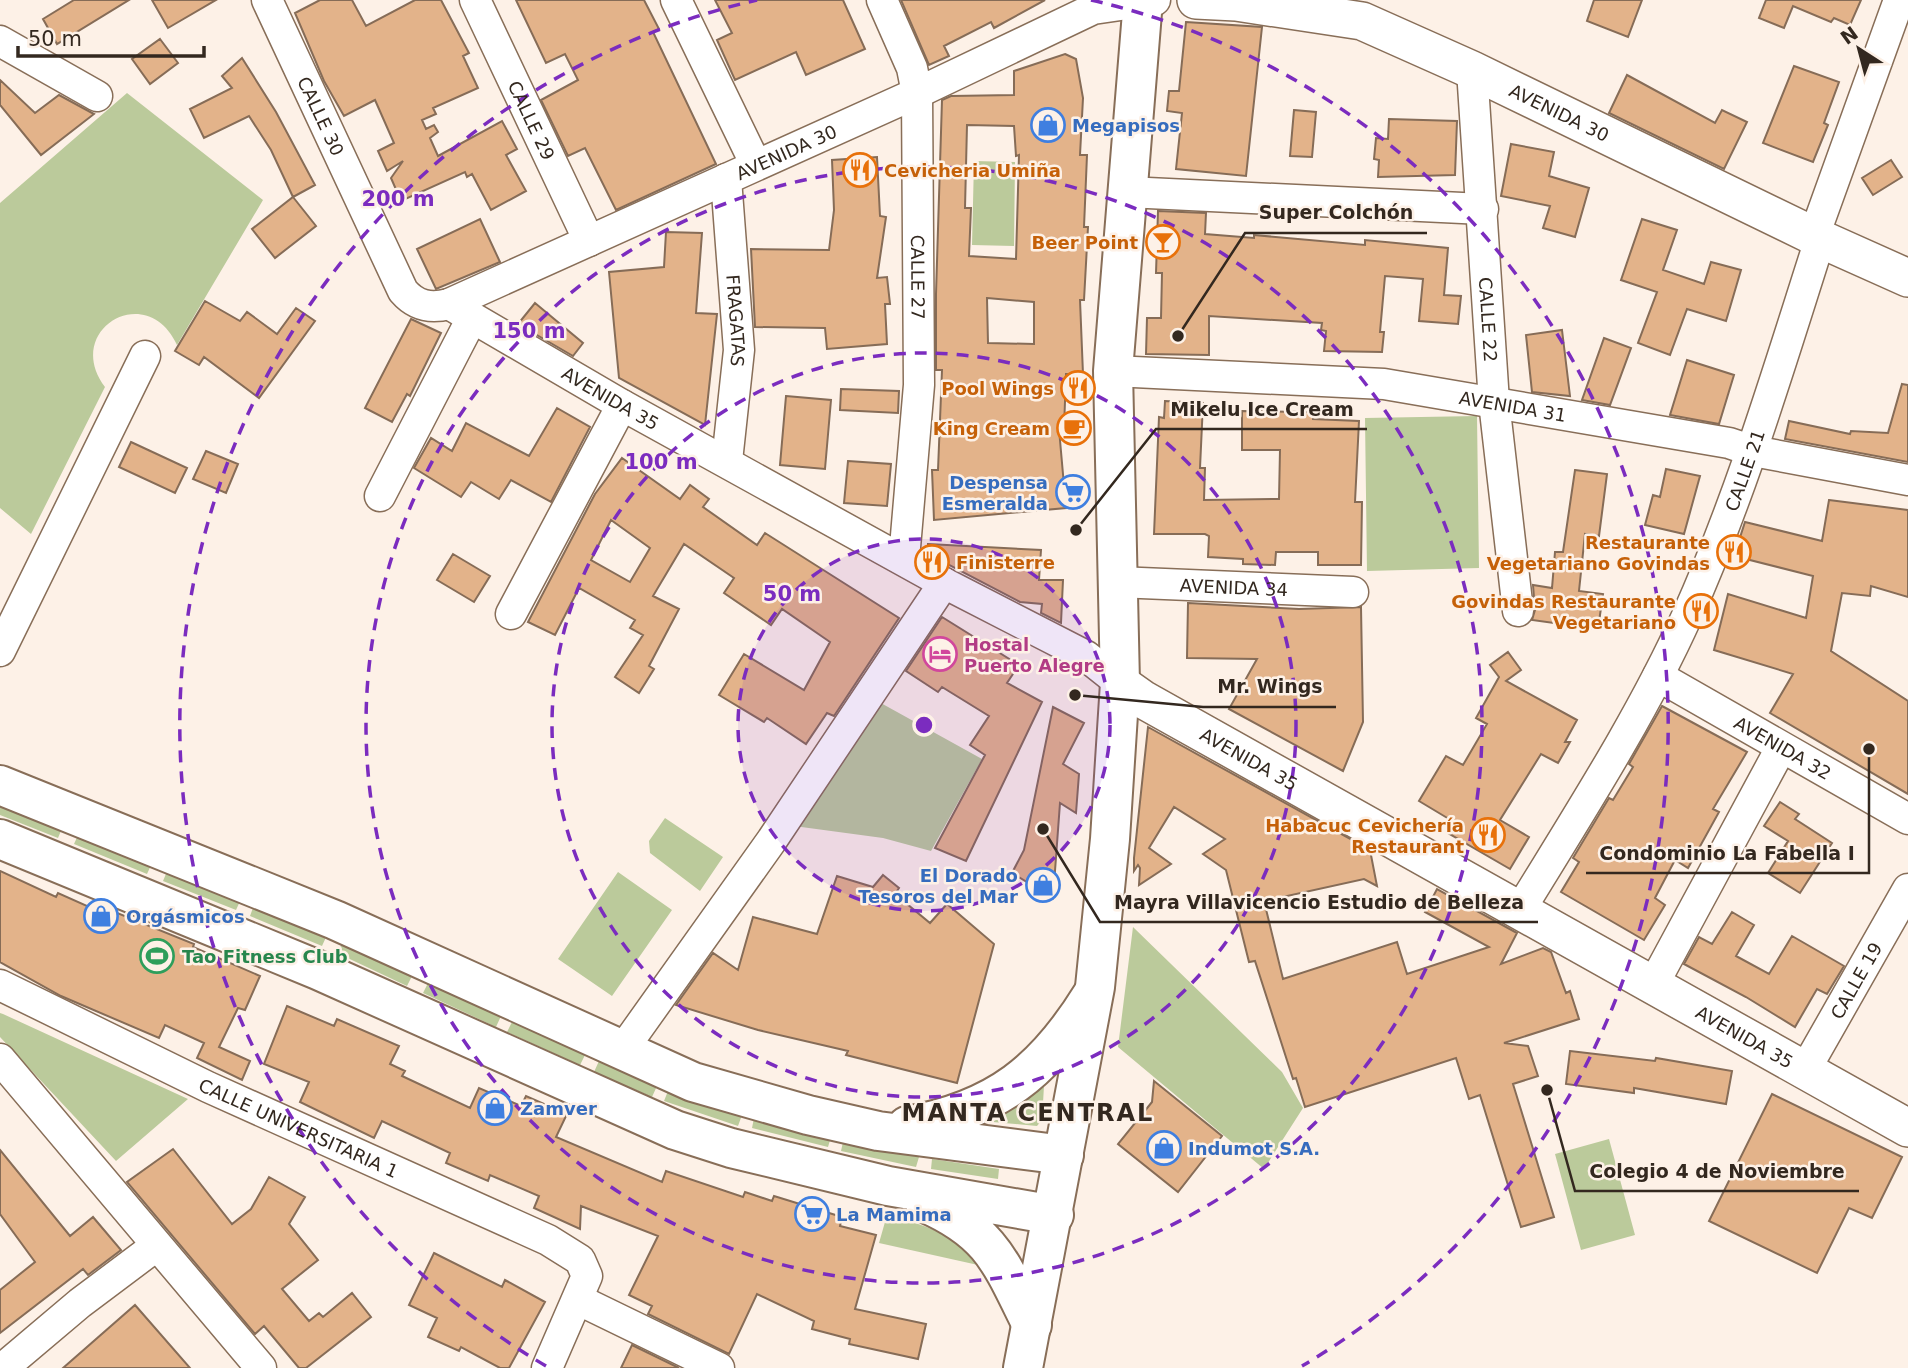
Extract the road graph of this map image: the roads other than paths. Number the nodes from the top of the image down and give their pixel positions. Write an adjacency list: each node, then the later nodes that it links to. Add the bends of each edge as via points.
1 (267, 0): 21 (street, CALLE 30, via 403,291)
2 (475, 0): 19 (street, CALLE 29)
3 (676, 0): 14 (street)
4 (882, 0): 12 (street, CALLE 27, via 912,68)
5 (1143, 0): 6 (street, AVENIDA 30); 9 (street, AVENIDA 30); 16 (main road)
6 (1155, 0)
7 (1196, 0): 11 (street, AVENIDA 30, via 1362,21)
8 (1899, 0): 18 (street, CALLE 21)
9 (1091, 4): 12 (street, AVENIDA 30)
10 (0, 41): 13 (street)
11 (1472, 69): 17 (street, CALLE 22); 18 (street, AVENIDA 30)
12 (917, 93): 14 (street, AVENIDA 30); 31 (street, CALLE 27, via 919,385)
13 (97, 96)
14 (755, 163): 15 (street, AVENIDA 30)
15 (726, 180): 19 (street, AVENIDA 30); 28 (street, FRAGATAS, via 739,350)
16 (1126, 192): 17 (street); 24 (main road)
17 (1483, 209): 25 (street, CALLE 22)
18 (1814, 236): 20 (street, AVENIDA 30); 27 (street, CALLE 21, via 1816,252)
19 (589, 241): 22 (street, AVENIDA 30)
20 (1908, 278)
21 (418, 303): 22 (street, AVENIDA 30)
22 (461, 311): 26 (street, AVENIDA 35); 30 (street)
23 (145, 356): 37 (street)
24 (1114, 371): 25 (street, AVENIDA 31, via 1384,384); 32 (main road)
25 (1494, 402): 27 (street, AVENIDA 31); 35 (street, CALLE 22)
26 (622, 405): 28 (street, AVENIDA 35); 36 (street)
27 (1753, 451): 29 (street, AVENIDA 31); 38 (street, CALLE 21, via 1688,615)
28 (727, 461): 31 (street, AVENIDA 35)
29 (1908, 480)
30 (380, 496)
31 (904, 559): 33 (street, AVENIDA 35)
32 (1116, 582): 34 (street, AVENIDA 34); 39 (main road)
33 (944, 583): 39 (street, AVENIDA 35, via 1086,656); 49 (street, via 772,840)
34 (1353, 592)
35 (1518, 611)
36 (511, 614)
37 (0, 651)
38 (1658, 676): 40 (street, AVENIDA 32); 45 (street, CALLE 21)
39 (1120, 683): 45 (street, AVENIDA 35); 48 (main road, via 1110,839)
40 (1781, 748): 42 (street, AVENIDA 32); 47 (street)
41 (0, 785): 49 (main road, via 335,920)
42 (1908, 819)
43 (0, 839): 55 (main road, via 318,970 653,1121 731,1148)
44 (1908, 889): 51 (street, CALLE 19)
45 (1520, 911): 47 (street, AVENIDA 35)
46 (0, 985): 58 (street, CALLE UNIVERSITARIA 1, via 208,1087 548,1240 580,1260)
47 (1653, 985): 51 (street, AVENIDA 35)
48 (1092, 995): 53 (main road, via 1052,1050 1004,1093 938,1121); 54 (main road)
49 (621, 1052): 53 (main road, via 693,1082)
50 (0, 1059): 57 (street)
51 (1805, 1070): 52 (street, AVENIDA 35)
52 (1908, 1128)
53 (878, 1131): 54 (main road)
54 (1064, 1155): 56 (main road)
55 (888, 1186): 56 (main road); 59 (main road, via 970,1225 1003,1268)
56 (1054, 1214): 59 (main road)
57 (156, 1246): 60 (street); 61 (street)
58 (583, 1288): 62 (street); 63 (street)
59 (1032, 1325): 64 (main road)
60 (4, 1368)
61 (261, 1368)
62 (547, 1368)
63 (719, 1368)
64 (1023, 1368)

